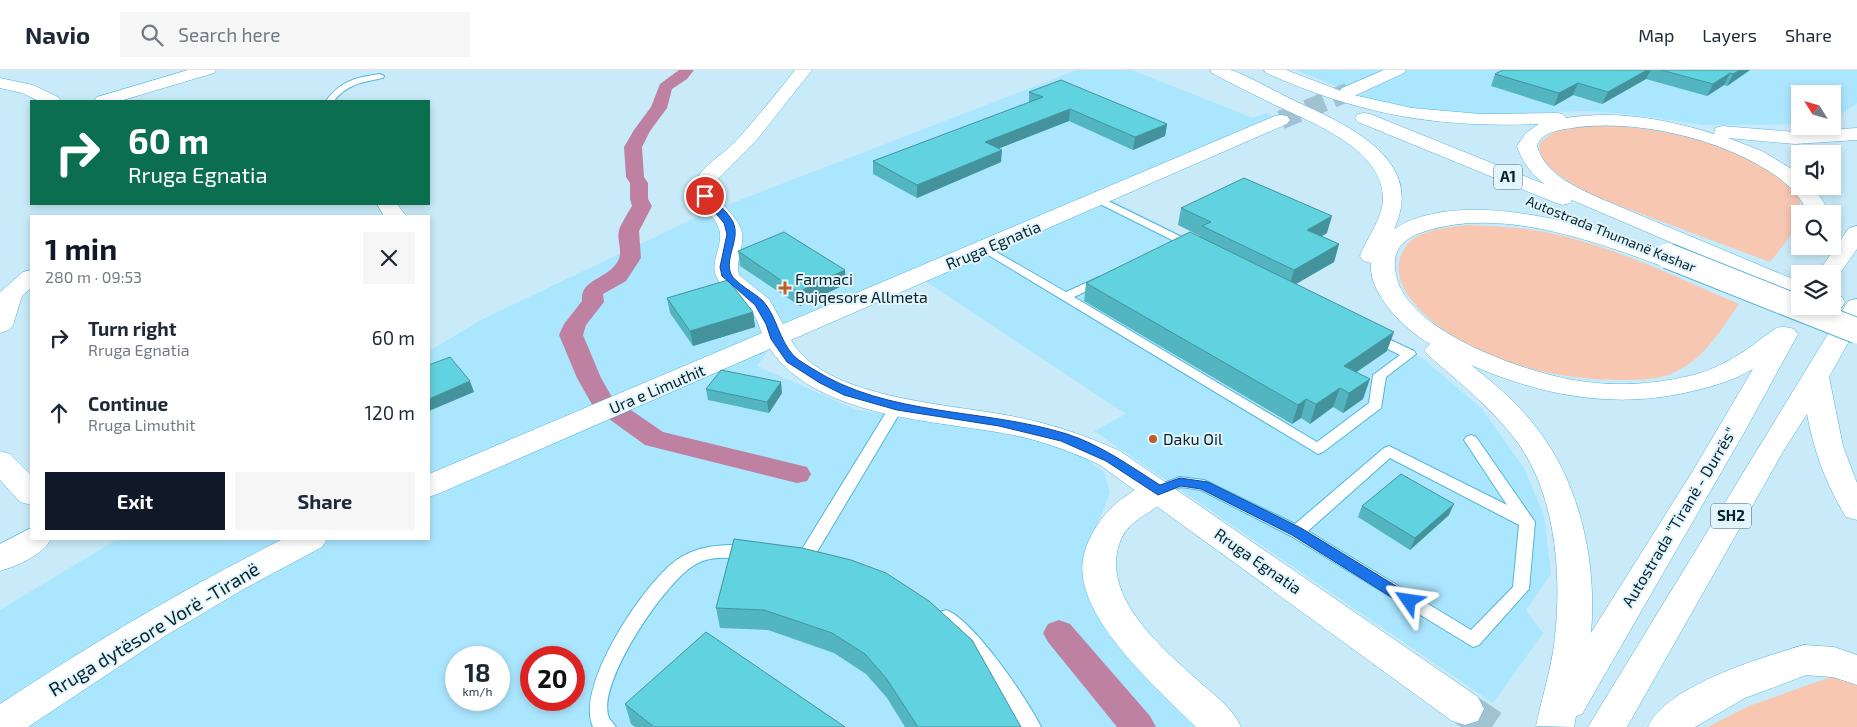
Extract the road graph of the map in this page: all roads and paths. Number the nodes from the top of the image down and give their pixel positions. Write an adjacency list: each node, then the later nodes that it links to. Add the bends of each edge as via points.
1 (208, 70): 12 (main road)
2 (804, 70): 38 (main road, via 751,134 708,176 703,188 705,196 728,223 731,234 725,267 727,276 759,303)
3 (1218, 70): 65 (main road, via 1326,123 1356,142 1380,164 1392,184 1393,197 1392,208 1371,256 1372,279 1379,292 1401,319 1479,384 1511,416 1531,440 1547,469 1559,497 1569,540 1575,590 1571,651)
4 (1231, 70): 22 (main road, Autostrada Thumanë Kashar / A1, via 1422,157)
5 (1259, 70): 22 (main road, Autostrada Thumanë Kashar / A1)
6 (1272, 70): 15 (main road, via 1347,100 1428,117 1489,122 1594,117 1772,137 1816,138)
7 (1398, 70): 10 (main road)
8 (380, 76): 13 (lane, via 348,83)
9 (0, 83): 11 (main road, via 27,89)
10 (1348, 92)
11 (50, 100)
12 (106, 100)
13 (331, 100)
14 (1281, 120): 17 (main road, Rruga Egnatia)
15 (1857, 134)
16 (1791, 178): 22 (main road, via 1776,166 1742,150 1702,136 1644,124 1600,120 1565,123 1542,130 1529,139 1528,153 1533,162 1552,179)
17 (1098, 199): 19 (lane); 20 (main road, Rruga Egnatia)
18 (1857, 232): 24 (main road)
19 (1181, 240): 21 (lane); 23 (lane)
20 (984, 248): 28 (lane); 38 (main road, Rruga Egnatia)
21 (1163, 249)
22 (1676, 250): 27 (main road, Autostrada Thumanë Kashar / A1, bridge); 37 (main road, via 1616,243 1511,219 1468,217 1432,222 1399,235 1383,258 1383,273 1388,289 1413,319 1460,350 1536,381 1581,390 1659,390 1719,375 1746,361)
23 (1207, 253)
24 (1834, 265)
25 (1110, 275): 28 (lane)
26 (30, 278): 34 (main road, via 11,293)
27 (1791, 294)
28 (1065, 297): 36 (lane, via 1318,448 1376,405 1380,375 1409,354)
29 (1857, 306): 39 (main road, SH2)
30 (1841, 308): 31 (main road)
31 (1857, 311)
32 (1798, 315): 37 (main road, Autostrada "Tiranë - Durrës" / SH2)
33 (1831, 315): 35 (main road, bridge)
34 (0, 325)
35 (1857, 331)
36 (1365, 332)
37 (1784, 334): 65 (main road, Autostrada "Tiranë - Durrës" / SH2, via 1732,431)
38 (776, 339): 40 (main road, Rruga Egnatia, via 791,359 824,381 848,392); 43 (main road, Ura e Limuthit)
39 (1816, 378): 46 (main road, via 1825,440 1836,471); 66 (main road, SH2, via 1771,448)
40 (897, 406): 44 (main road, Rruga Egnatia, via 999,422 1064,438 1110,458); 53 (lane)
41 (1471, 440): 47 (lane)
42 (0, 460): 45 (main road)
43 (430, 486)
44 (1158, 490): 48 (lane, via 1180,482 1204,485); 60 (main road, Rruga Egnatia); 64 (main road, via 1137,504 1108,535 1099,562 1101,584 1122,624)
45 (30, 493)
46 (1857, 508)
47 (1527, 522): 48 (lane, via 1389,451); 48 (lane, via 1521,590 1473,640)
48 (1297, 532)
49 (33, 540): 54 (main road)
50 (309, 540): 61 (main road, Rruga dytësore Vorë -Tiranë, via 158,622)
51 (765, 554): 62 (lane, via 727,550 699,555 681,564 652,596 609,667 600,698 600,721)
52 (785, 556): 53 (lane)
53 (804, 558): 55 (lane)
54 (0, 559)
55 (822, 562)
56 (933, 607): 63 (lane, via 967,635)
57 (1857, 651): 58 (main road)
58 (1804, 660): 59 (main road, via 1834,662); 67 (main road, via 1744,681 1676,718)
59 (1857, 670)
60 (1465, 709)
61 (0, 725)
62 (606, 727)
63 (1031, 727)
64 (1222, 727)
65 (1555, 727)
66 (1607, 727)
67 (1667, 727)

